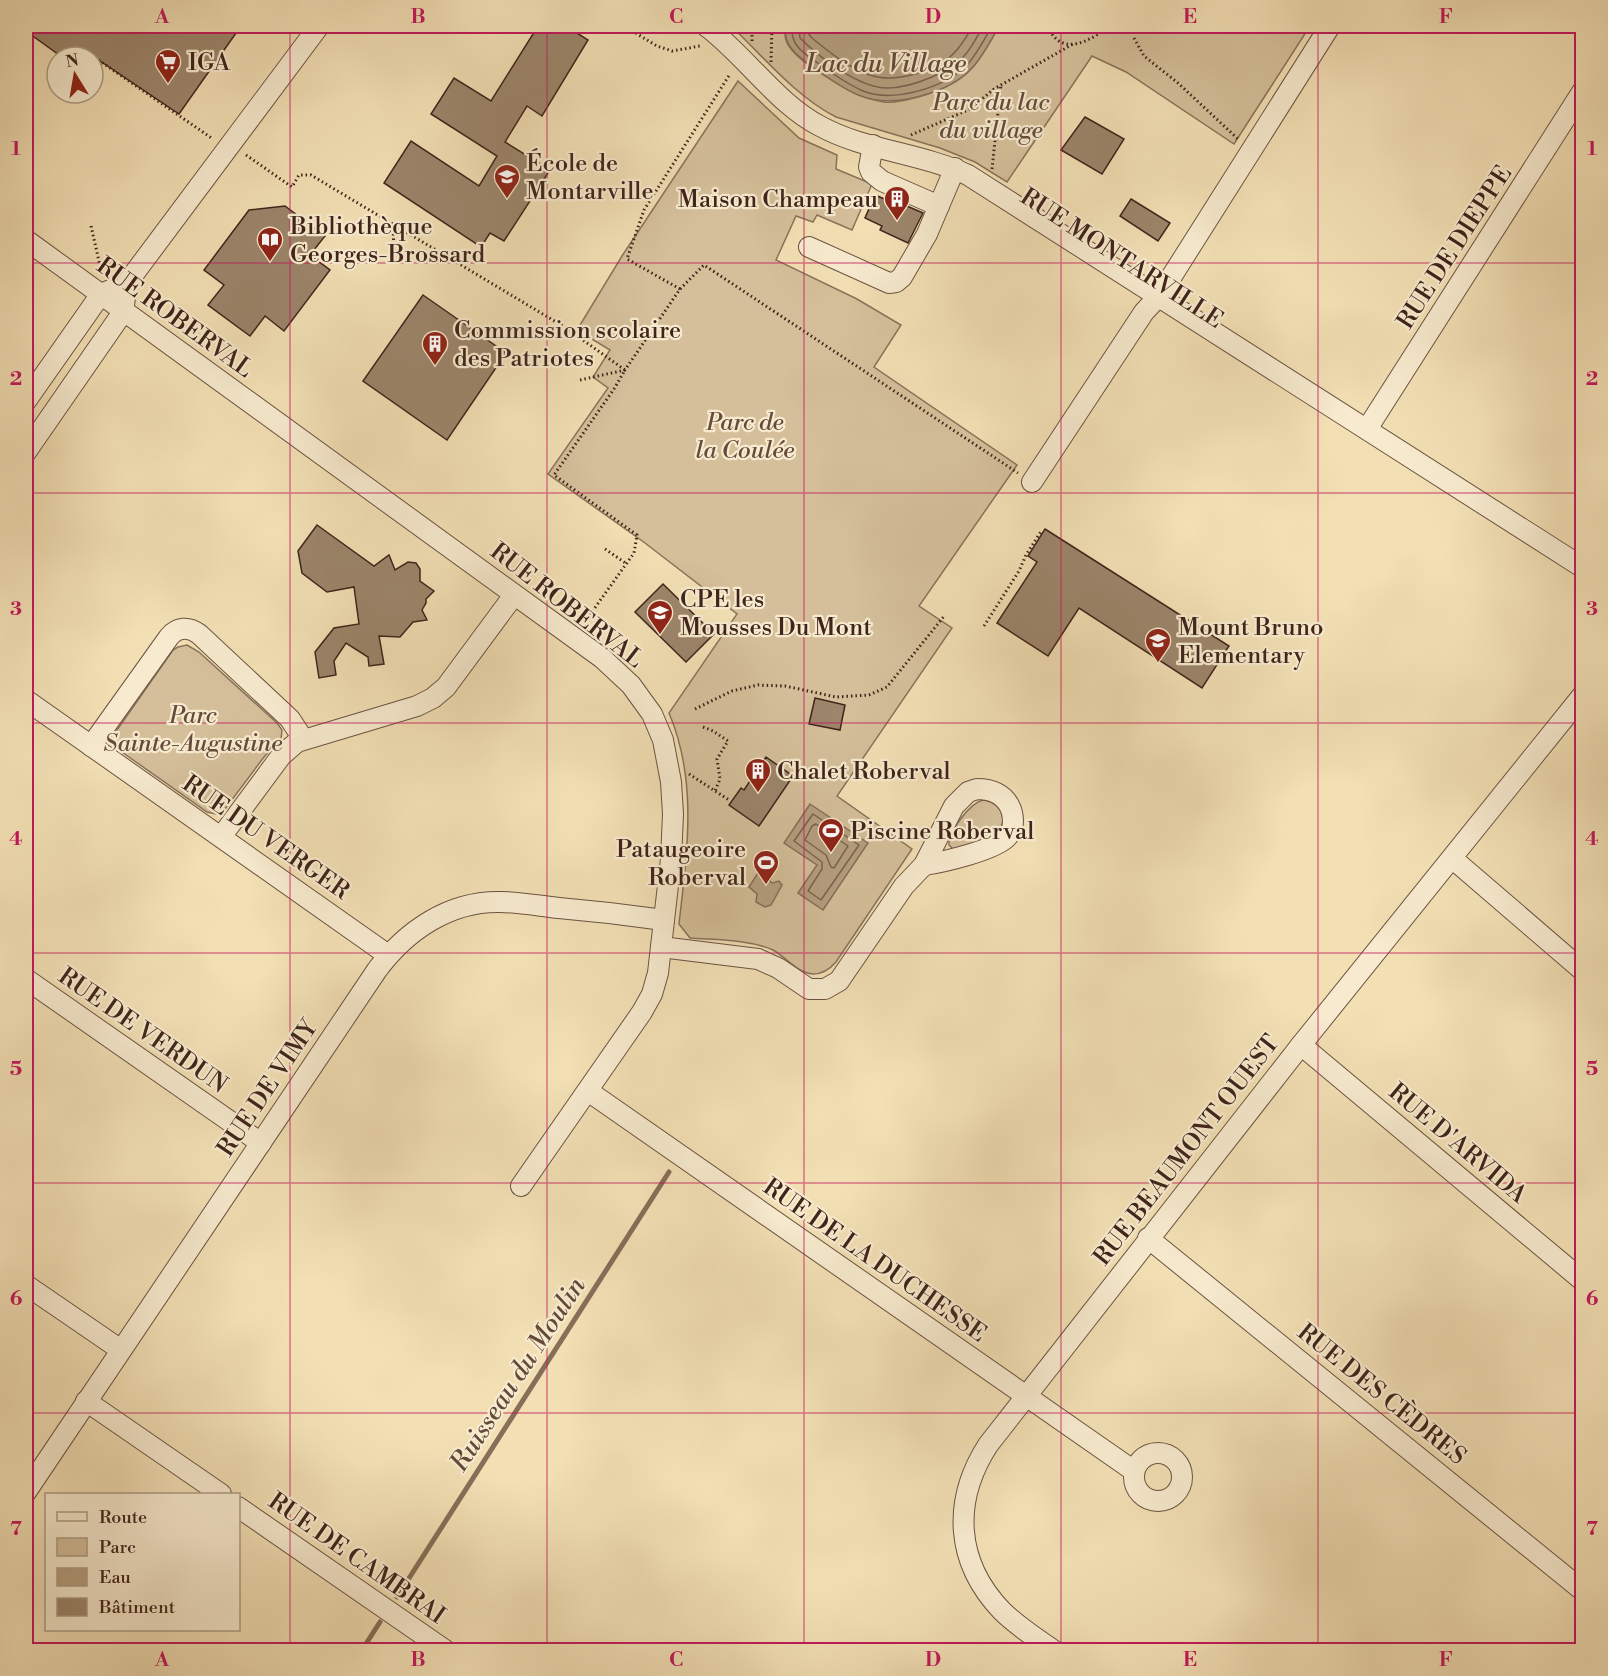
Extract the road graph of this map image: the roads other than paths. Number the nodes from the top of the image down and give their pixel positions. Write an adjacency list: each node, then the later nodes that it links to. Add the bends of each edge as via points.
1 (320, 26): 10 (street)
2 (706, 26): 5 (street, RUE MONTARVILLE, via 803,116 834,133)
3 (1330, 26): 12 (street)
4 (1582, 92): 15 (street, RUE DE DIEPPE)
5 (873, 145): 6 (street, RUE MONTARVILLE); 7 (street, via 869,167 876,177)
6 (955, 168): 7 (street); 12 (street, RUE MONTARVILLE)
7 (939, 206): 9 (street, via 927,234 896,282 889,283)
8 (26, 240): 11 (street, RUE ROBERVAL)
9 (809, 247)
10 (126, 284): 11 (street); 13 (street)
11 (101, 294): 13 (street, RUE ROBERVAL); 14 (street)
12 (1160, 296): 15 (street, RUE MONTARVILLE); 17 (street, via 1144,312)
13 (123, 312): 16 (street); 19 (street, RUE ROBERVAL)
14 (26, 401)
15 (1367, 429): 18 (street, RUE MONTARVILLE)
16 (26, 452)
17 (1032, 482)
18 (1582, 567)
19 (514, 594): 22 (street, via 458,674 433,698 405,710); 27 (street, RUE ROBERVAL, via 602,658 642,699 659,726 674,814)
20 (1582, 696): 25 (street, RUE BEAUMONT OUEST)
21 (26, 700): 23 (street, RUE DU VERGER)
22 (303, 739): 23 (street, via 290,719 215,649 195,631 183,628 169,637); 24 (street, via 281,756)
23 (91, 746): 24 (street, RUE DU VERGER)
24 (221, 837): 29 (street, RUE DU VERGER)
25 (1453, 859): 30 (street); 32 (street, RUE BEAUMONT OUEST)
26 (924, 865): 26 (street, via 956,859 1003,841 1012,826 1005,799 987,789 977,789 960,798); 28 (street, via 904,886 839,981 825,989 804,987 758,959)
27 (664, 920): 28 (street, RUE ROBERVAL); 29 (street, RUE DE VIMY, via 516,903 478,903 427,922)
28 (661, 947): 33 (street, RUE ROBERVAL, via 652,994)
29 (388, 955): 34 (street, RUE DE VIMY)
30 (1582, 970)
31 (26, 979): 34 (street, RUE DE VERDUN)
32 (1301, 1045): 36 (street, RUE BEAUMONT OUEST); 37 (street, RUE D'ARVIDA)
33 (588, 1091): 35 (street, RUE ROBERVAL); 40 (street, RUE DE LA DUCHESSE)
34 (261, 1143): 39 (street, RUE DE VIMY)
35 (521, 1186)
36 (1148, 1238): 40 (street, RUE BEAUMONT OUEST); 46 (street, RUE DES CÈDRES)
37 (1582, 1280)
38 (26, 1284): 39 (street)
39 (121, 1350): 41 (street, RUE DE VIMY)
40 (1026, 1396): 42 (street, RUE DE LA DUCHESSE); 48 (street, RUE BEAUMONT OUEST, via 976,1465 965,1497 963,1531 971,1564 987,1594 1011,1620)
41 (86, 1401): 43 (street, RUE DE VIMY); 44 (street)
42 (1134, 1471)
43 (26, 1492)
44 (220, 1493)
45 (240, 1508): 47 (street, RUE DE CAMBRAI)
46 (1582, 1590)
47 (446, 1650)
48 (1053, 1650)

